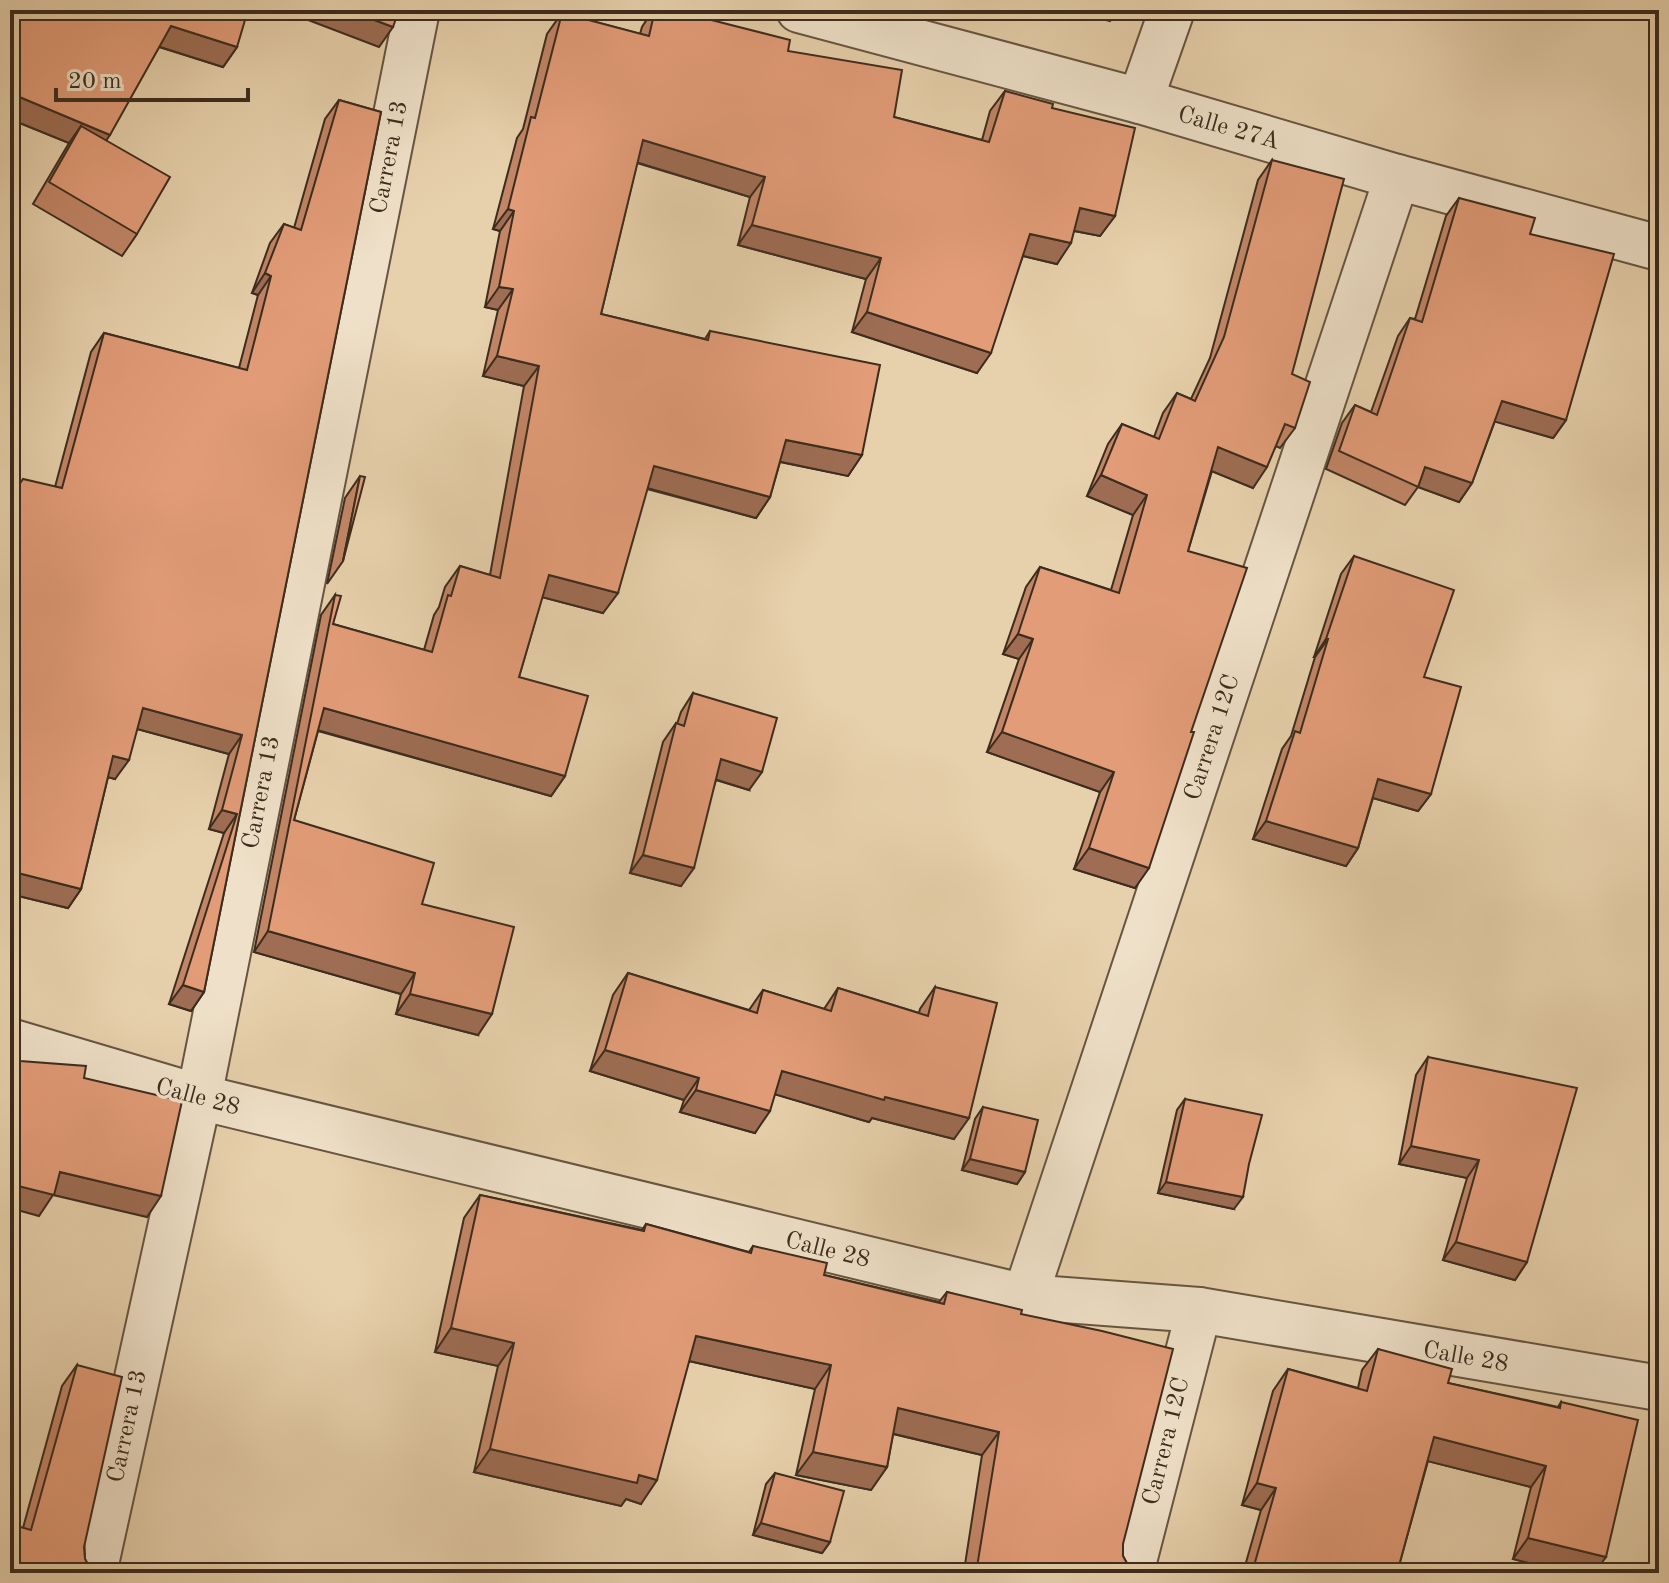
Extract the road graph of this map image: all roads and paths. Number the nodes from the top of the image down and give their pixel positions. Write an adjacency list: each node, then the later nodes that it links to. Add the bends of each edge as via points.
1 (417, 10): 8 (street, Carrera 13)
2 (799, 10): 4 (street, Calle 27A)
3 (1172, 10): 4 (street)
4 (1140, 101): 5 (street, Calle 27A)
5 (1397, 177): 6 (street, Calle 27A); 9 (street, Carrera 12C)
6 (1659, 248)
7 (10, 1041): 8 (street, Calle 28)
8 (199, 1097): 9 (street, Calle 28); 12 (street, Carrera 13)
9 (1025, 1297): 10 (street, Calle 28)
10 (1199, 1310): 11 (street, Calle 28); 13 (street, Carrera 12C)
11 (1659, 1388)
12 (94, 1573)
13 (1131, 1573)

